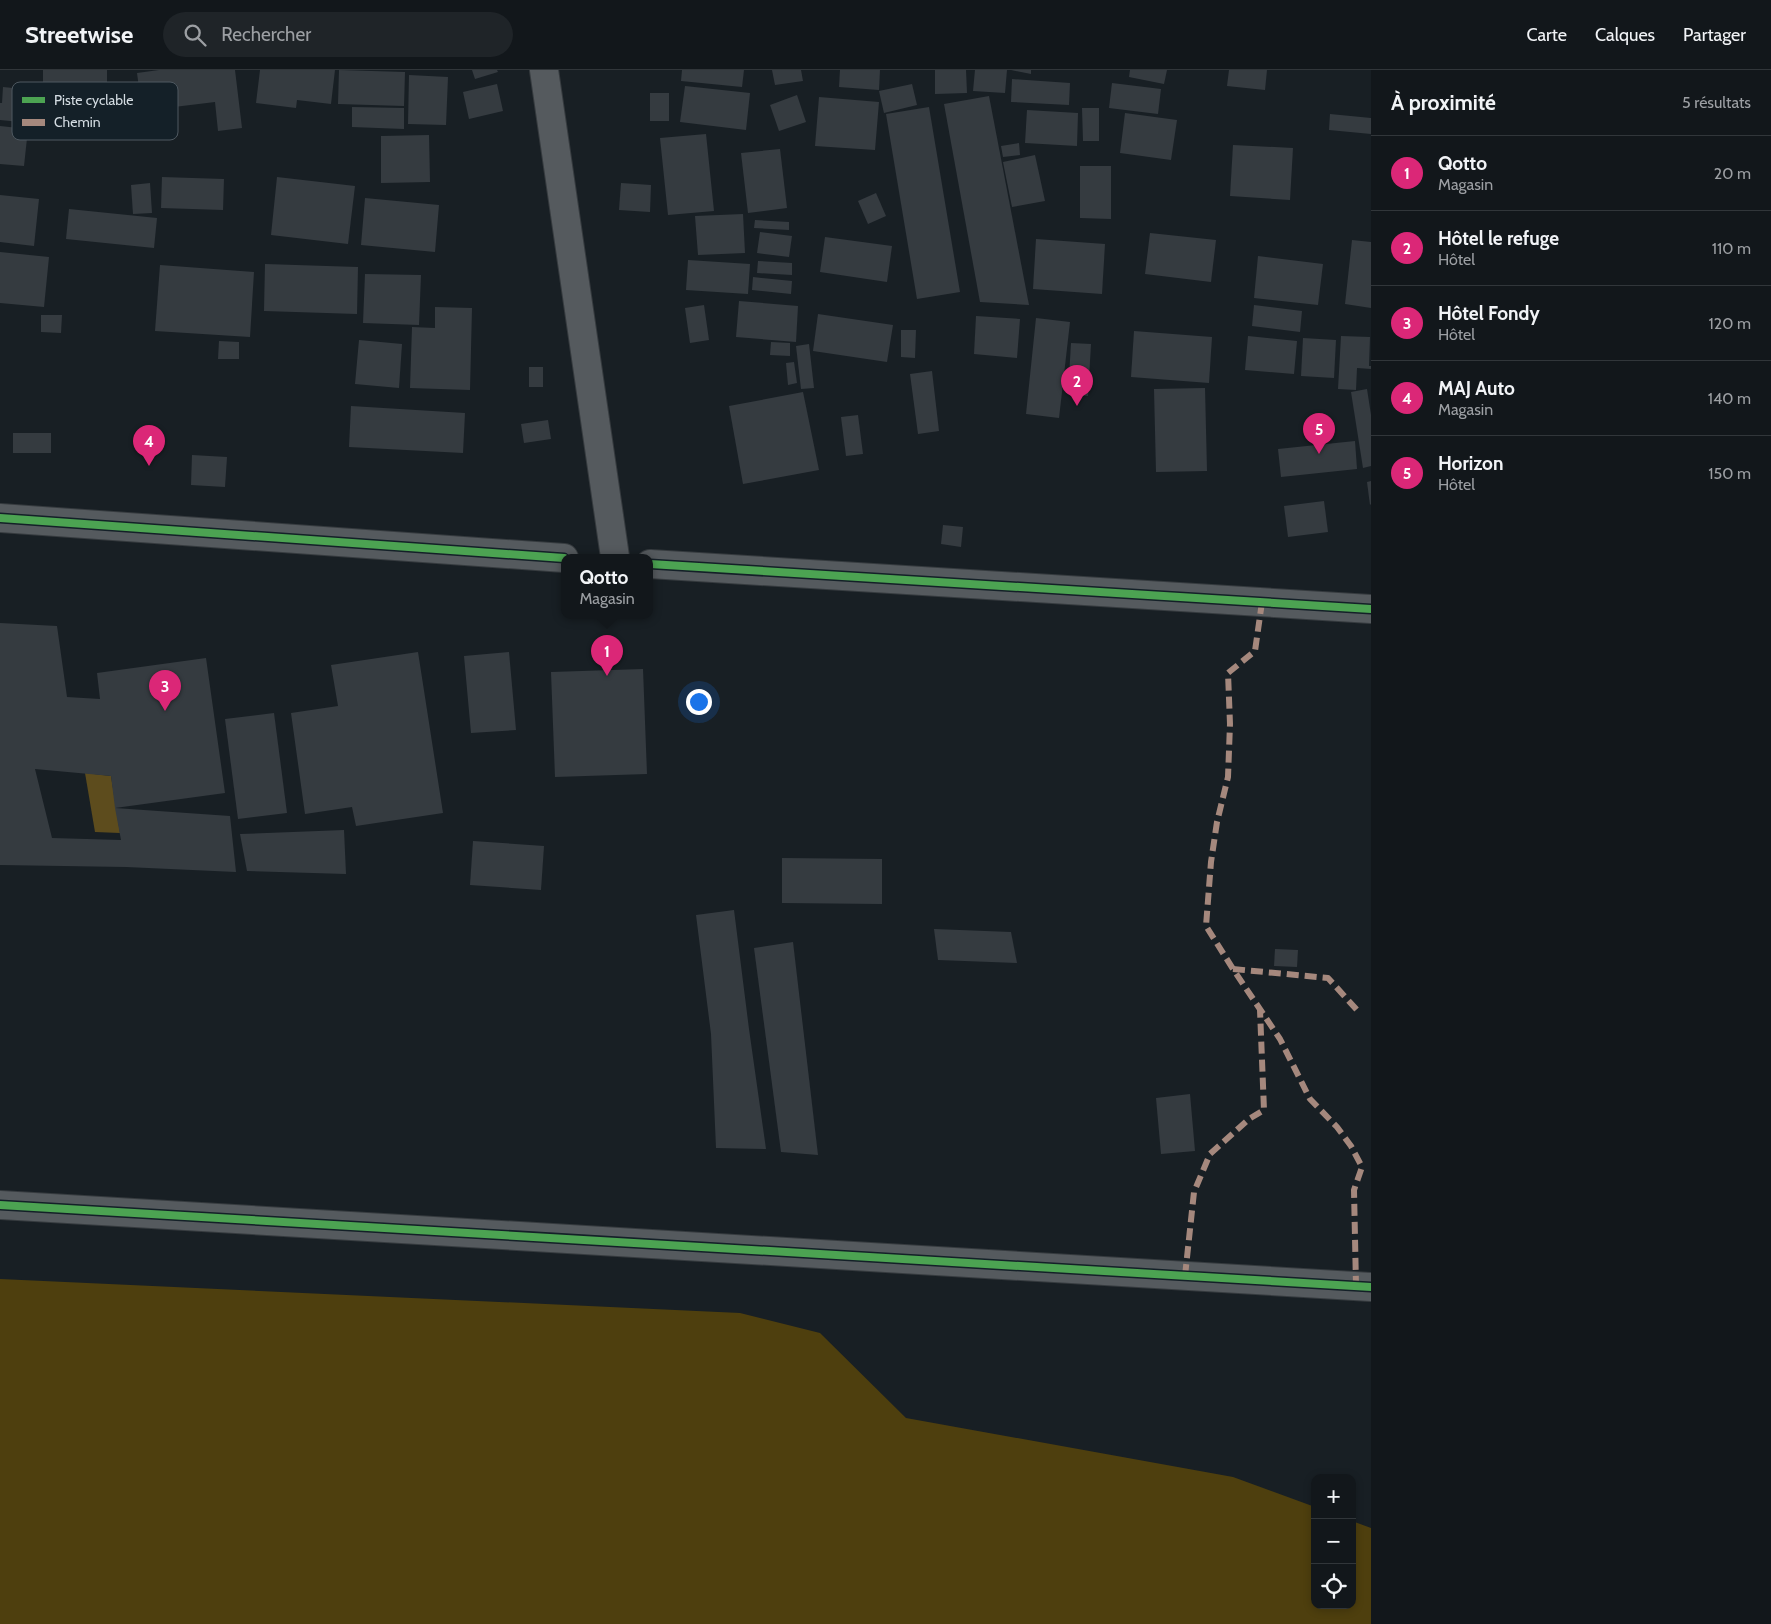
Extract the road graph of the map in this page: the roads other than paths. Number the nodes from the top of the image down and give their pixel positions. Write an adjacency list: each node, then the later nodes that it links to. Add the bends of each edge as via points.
1 (544, 70): 3 (street)
2 (0, 518): 4 (street)
3 (615, 554)
4 (561, 558)
5 (653, 564): 6 (street)
6 (1371, 609)
7 (0, 1205): 8 (street)
8 (1371, 1287)

